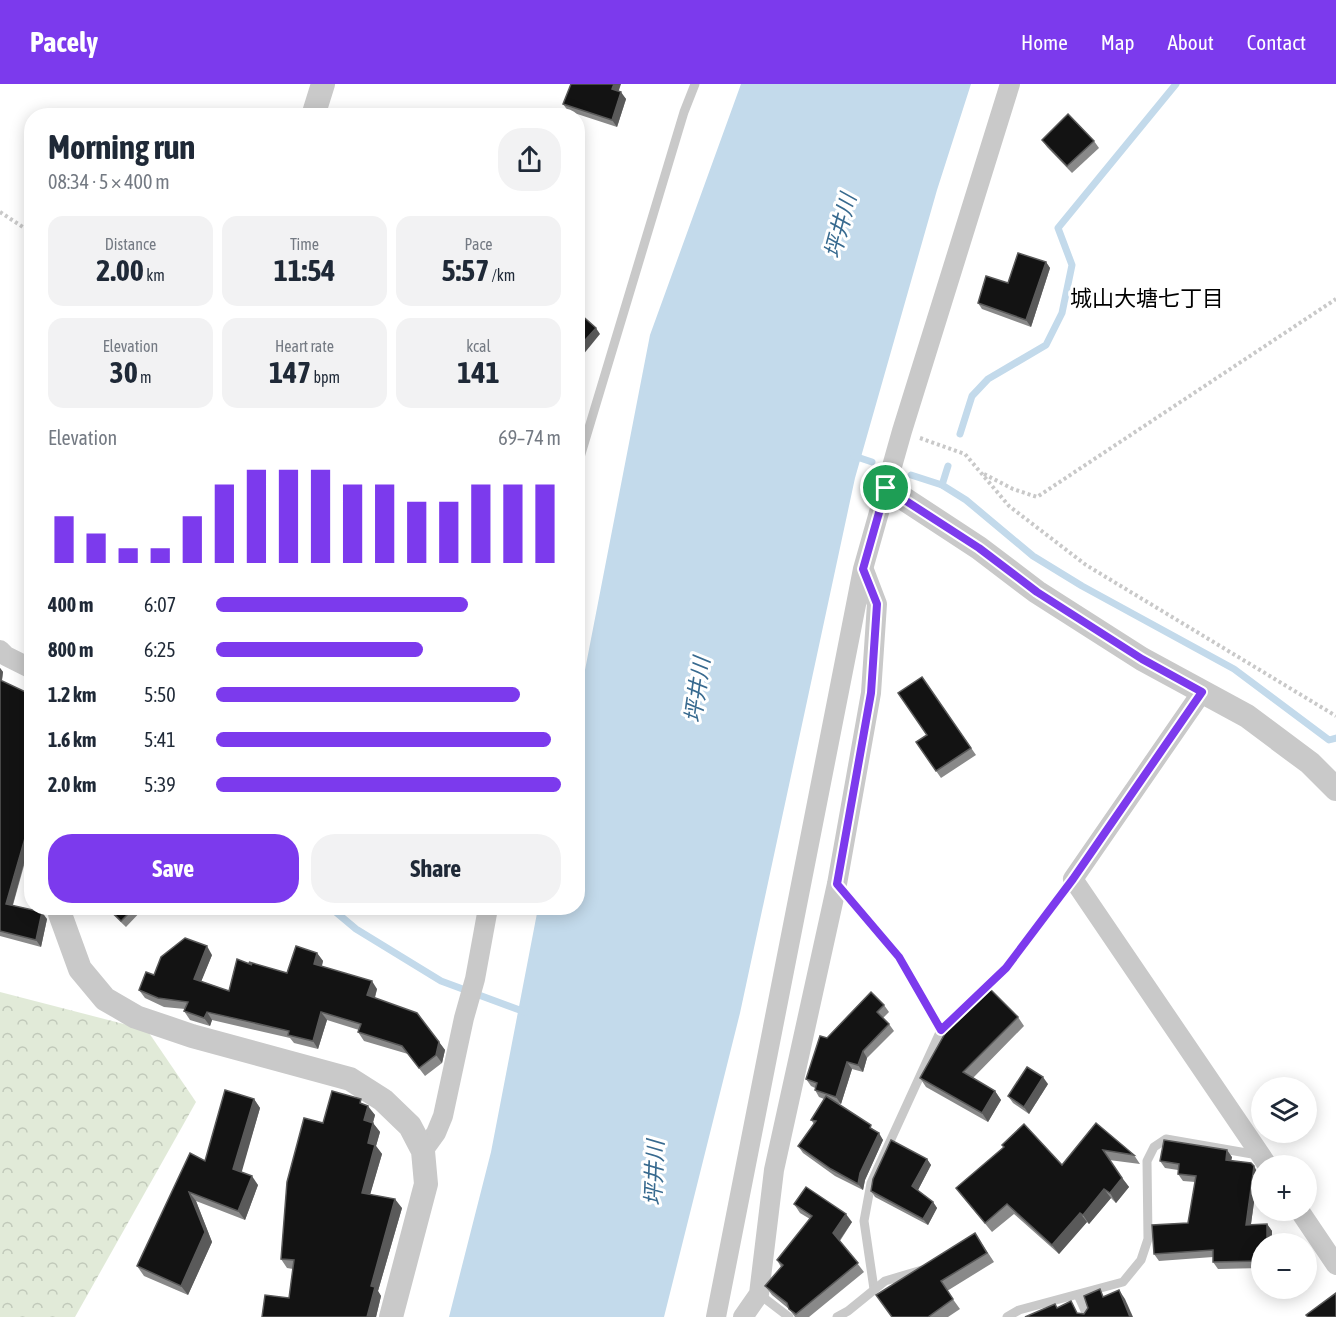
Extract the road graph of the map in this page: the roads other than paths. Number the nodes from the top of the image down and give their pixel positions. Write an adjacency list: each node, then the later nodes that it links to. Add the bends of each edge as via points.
1 (323, 84): 4 (street)
2 (695, 84): 5 (lane)
3 (1010, 84): 6 (street)
4 (316, 108)
5 (585, 441)
6 (886, 488): 7 (street); 10 (street, via 979,548 1037,592)
7 (863, 569): 22 (street, via 877,604 871,693 837,884 774,1170); 25 (street)
8 (0, 650): 9 (street)
9 (24, 665)
10 (1202, 692): 11 (street, via 1247,716 1310,763); 16 (street, via 1073,879)
11 (1336, 789)
12 (60, 915): 15 (street, via 80,969 105,999 136,1017 192,1036 350,1079 383,1100 410,1126)
13 (487, 915): 15 (street, via 443,1116)
14 (941, 1030): 21 (lane, via 871,1183 864,1221)
15 (423, 1151): 24 (street, via 426,1184)
16 (1261, 1155)
17 (1251, 1158): 23 (lane, via 1166,1139 1154,1147 1147,1161 1148,1239 1141,1260 1122,1282)
18 (1307, 1221): 20 (street)
19 (933, 1263): 21 (lane)
20 (1336, 1264)
21 (874, 1289): 28 (lane)
22 (759, 1294): 26 (street); 27 (lane)
23 (1078, 1294): 29 (lane); 30 (lane)
24 (391, 1317)
25 (716, 1317)
26 (743, 1317)
27 (789, 1317)
28 (837, 1317)
29 (1007, 1317)
30 (1088, 1317)

